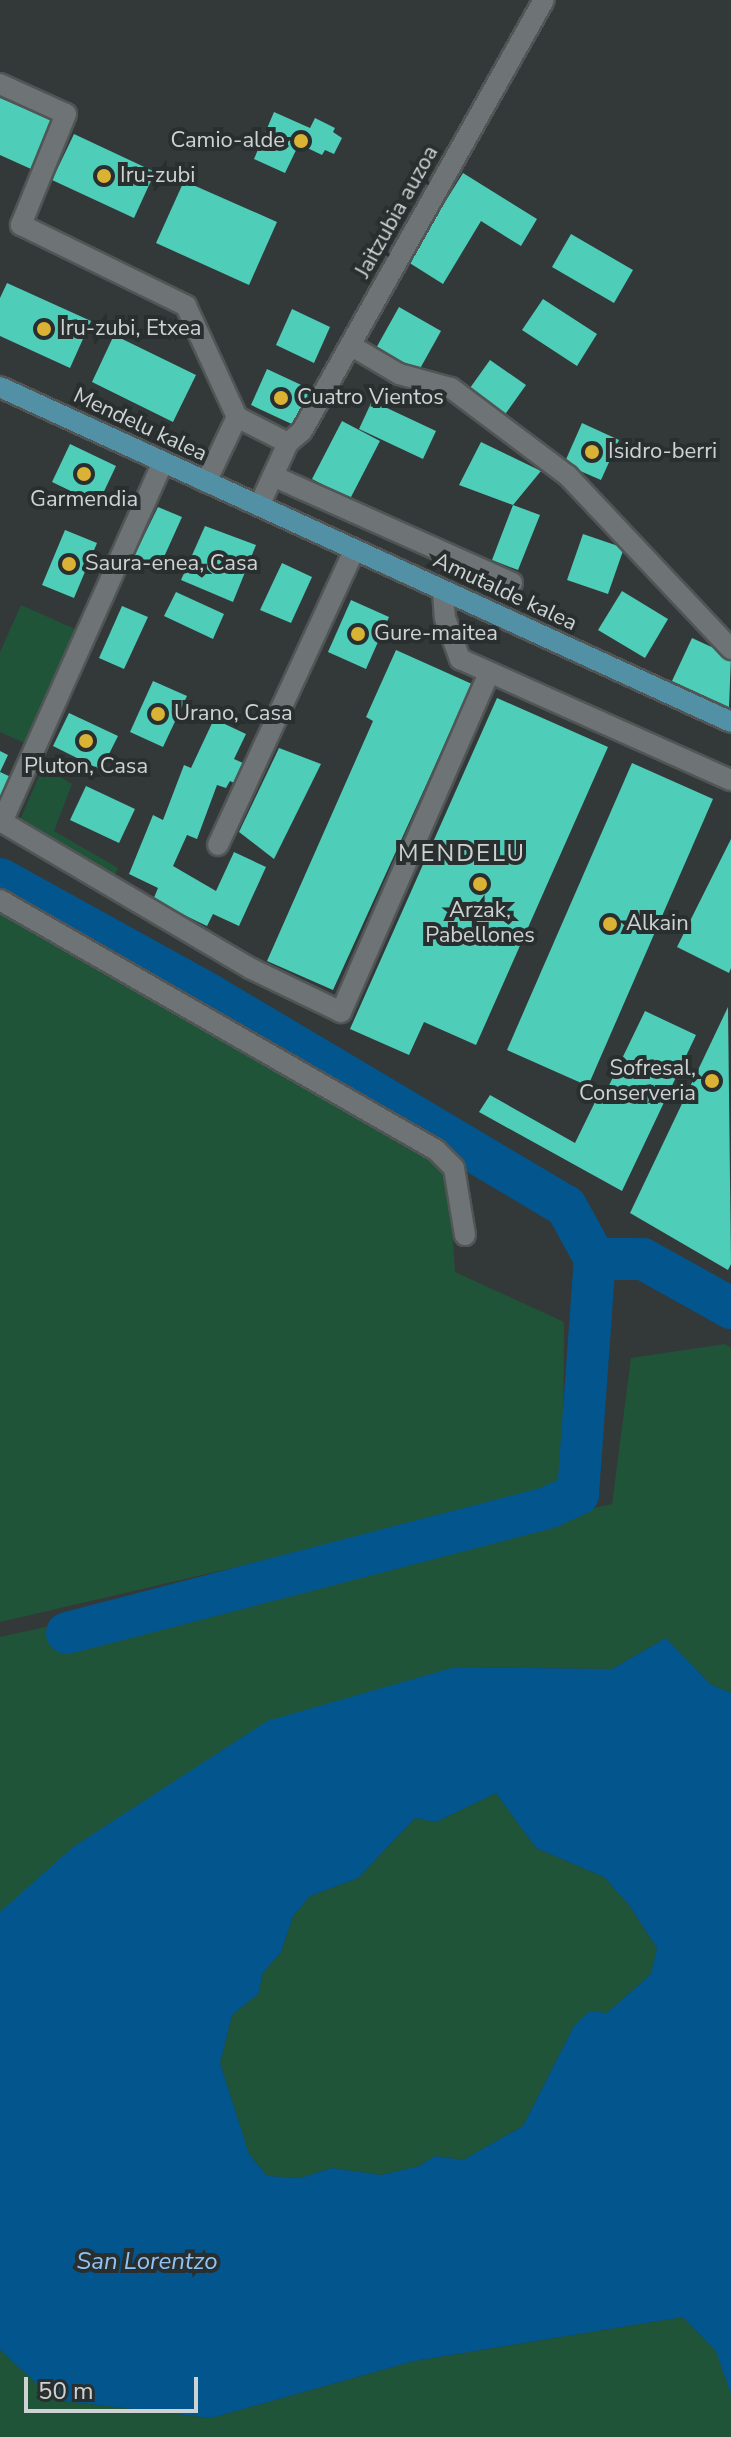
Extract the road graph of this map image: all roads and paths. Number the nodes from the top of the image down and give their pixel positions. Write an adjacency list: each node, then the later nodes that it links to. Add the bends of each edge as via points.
1 (544, 0): 3 (street, Jaitzubia auzoa)
2 (0, 84): 5 (street, via 66,114 21,225 186,306)
3 (350, 345): 6 (street, Jaitzubia auzoa, via 302,431); 14 (street, via 399,374 451,388 568,476)
4 (0, 387): 7 (main road, Mendelu kalea)
5 (237, 417): 6 (street); 9 (street)
6 (288, 443): 8 (street, Jaitzubia auzoa)
7 (163, 462): 9 (main road, Mendelu kalea); 15 (street, via 2,822 250,968 341,1012)
8 (273, 476): 10 (street, Jaitzubia auzoa); 12 (street)
9 (206, 482): 10 (main road, Mendelu kalea)
10 (259, 506): 11 (main road, Amutalde kalea)
11 (354, 550): 13 (main road, Amutalde kalea); 18 (street)
12 (512, 583)
13 (443, 591): 15 (street, via 445,618 460,659); 16 (main road, Amutalde kalea)
14 (731, 649)
15 (489, 673): 17 (street)
16 (731, 722)
17 (731, 780)
18 (218, 845)
19 (0, 900): 20 (street, via 436,1150 454,1168)
20 (465, 1235)

